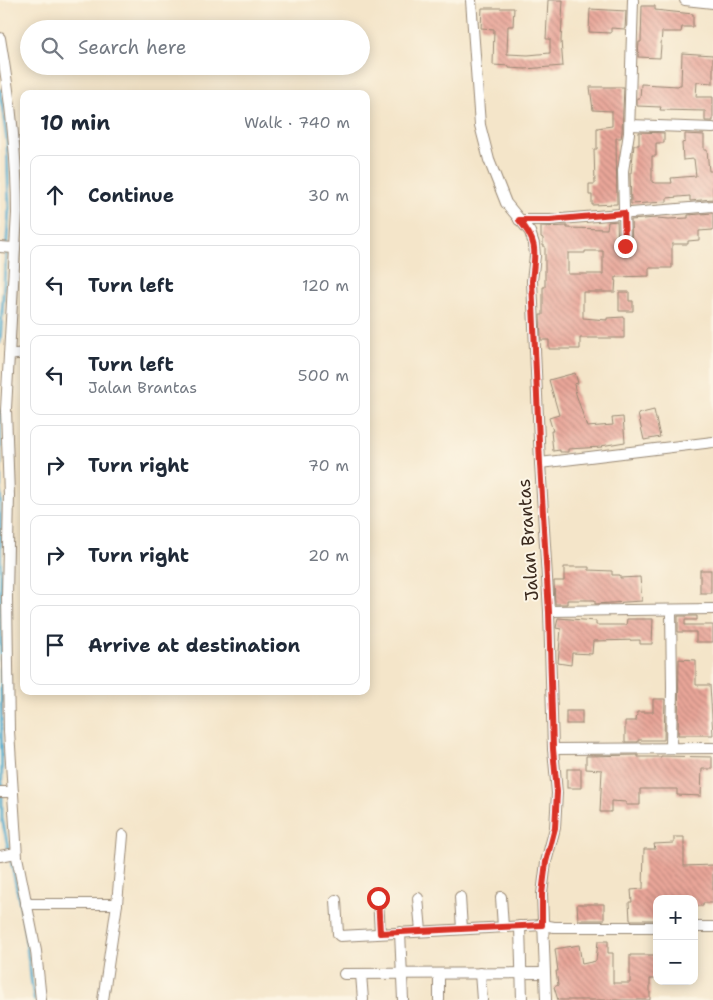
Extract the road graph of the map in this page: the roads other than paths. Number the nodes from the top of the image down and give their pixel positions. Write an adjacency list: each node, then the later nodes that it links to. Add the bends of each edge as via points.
1 (471, 0): 10 (street, Jalan Brantas, via 480,125 489,160 506,203)
2 (633, 0): 6 (street)
3 (685, 0): 4 (street)
4 (713, 2)
5 (0, 38): 12 (street, via 17,181)
6 (630, 125): 7 (street); 9 (street, via 623,171)
7 (713, 128)
8 (713, 206): 9 (street)
9 (624, 213): 10 (street); 11 (street)
10 (519, 220): 17 (street, Jalan Brantas, via 530,232 534,244 532,281)
11 (625, 246)
12 (7, 248): 14 (street)
13 (20, 354): 14 (street)
14 (9, 355): 15 (street)
15 (4, 366): 21 (street, via 10,495)
16 (713, 442): 17 (street)
17 (540, 464): 20 (street, Jalan Brantas)
18 (713, 609): 19 (street)
19 (671, 610): 20 (street); 22 (street)
20 (549, 612): 24 (street, Jalan Brantas)
21 (5, 731): 25 (street)
22 (671, 748): 23 (street); 24 (street)
23 (713, 748)
24 (553, 749): 35 (street, Jalan Brantas, via 557,792 555,828 545,870)
25 (6, 792): 27 (street)
26 (123, 834): 34 (street)
27 (8, 854): 33 (street)
28 (460, 897): 41 (street)
29 (501, 897): 39 (street)
30 (378, 898): 44 (street)
31 (418, 898): 42 (street)
32 (336, 900): 44 (street, via 339,936)
33 (26, 904): 34 (street); 52 (street)
34 (117, 904): 53 (street)
35 (542, 925): 36 (street); 40 (street); 47 (street, Jalan Brantas)
36 (520, 926): 39 (street); 46 (street)
37 (698, 926): 38 (street)
38 (713, 926)
39 (503, 927): 41 (street)
40 (653, 927)
41 (462, 929): 42 (street)
42 (421, 931): 43 (street)
43 (400, 932): 44 (street); 50 (street)
44 (380, 933)
45 (480, 973): 46 (street); 51 (street); 57 (street)
46 (522, 973): 47 (street); 58 (street)
47 (544, 973): 59 (street, Jalan Brantas)
48 (344, 974): 49 (street)
49 (361, 974): 50 (street); 54 (street)
50 (402, 974): 51 (street); 55 (street)
51 (439, 974): 56 (street)
52 (42, 1000)
53 (103, 1000)
54 (363, 1000)
55 (403, 1000)
56 (439, 1000)
57 (482, 1000)
58 (522, 1000)
59 (546, 1000)

